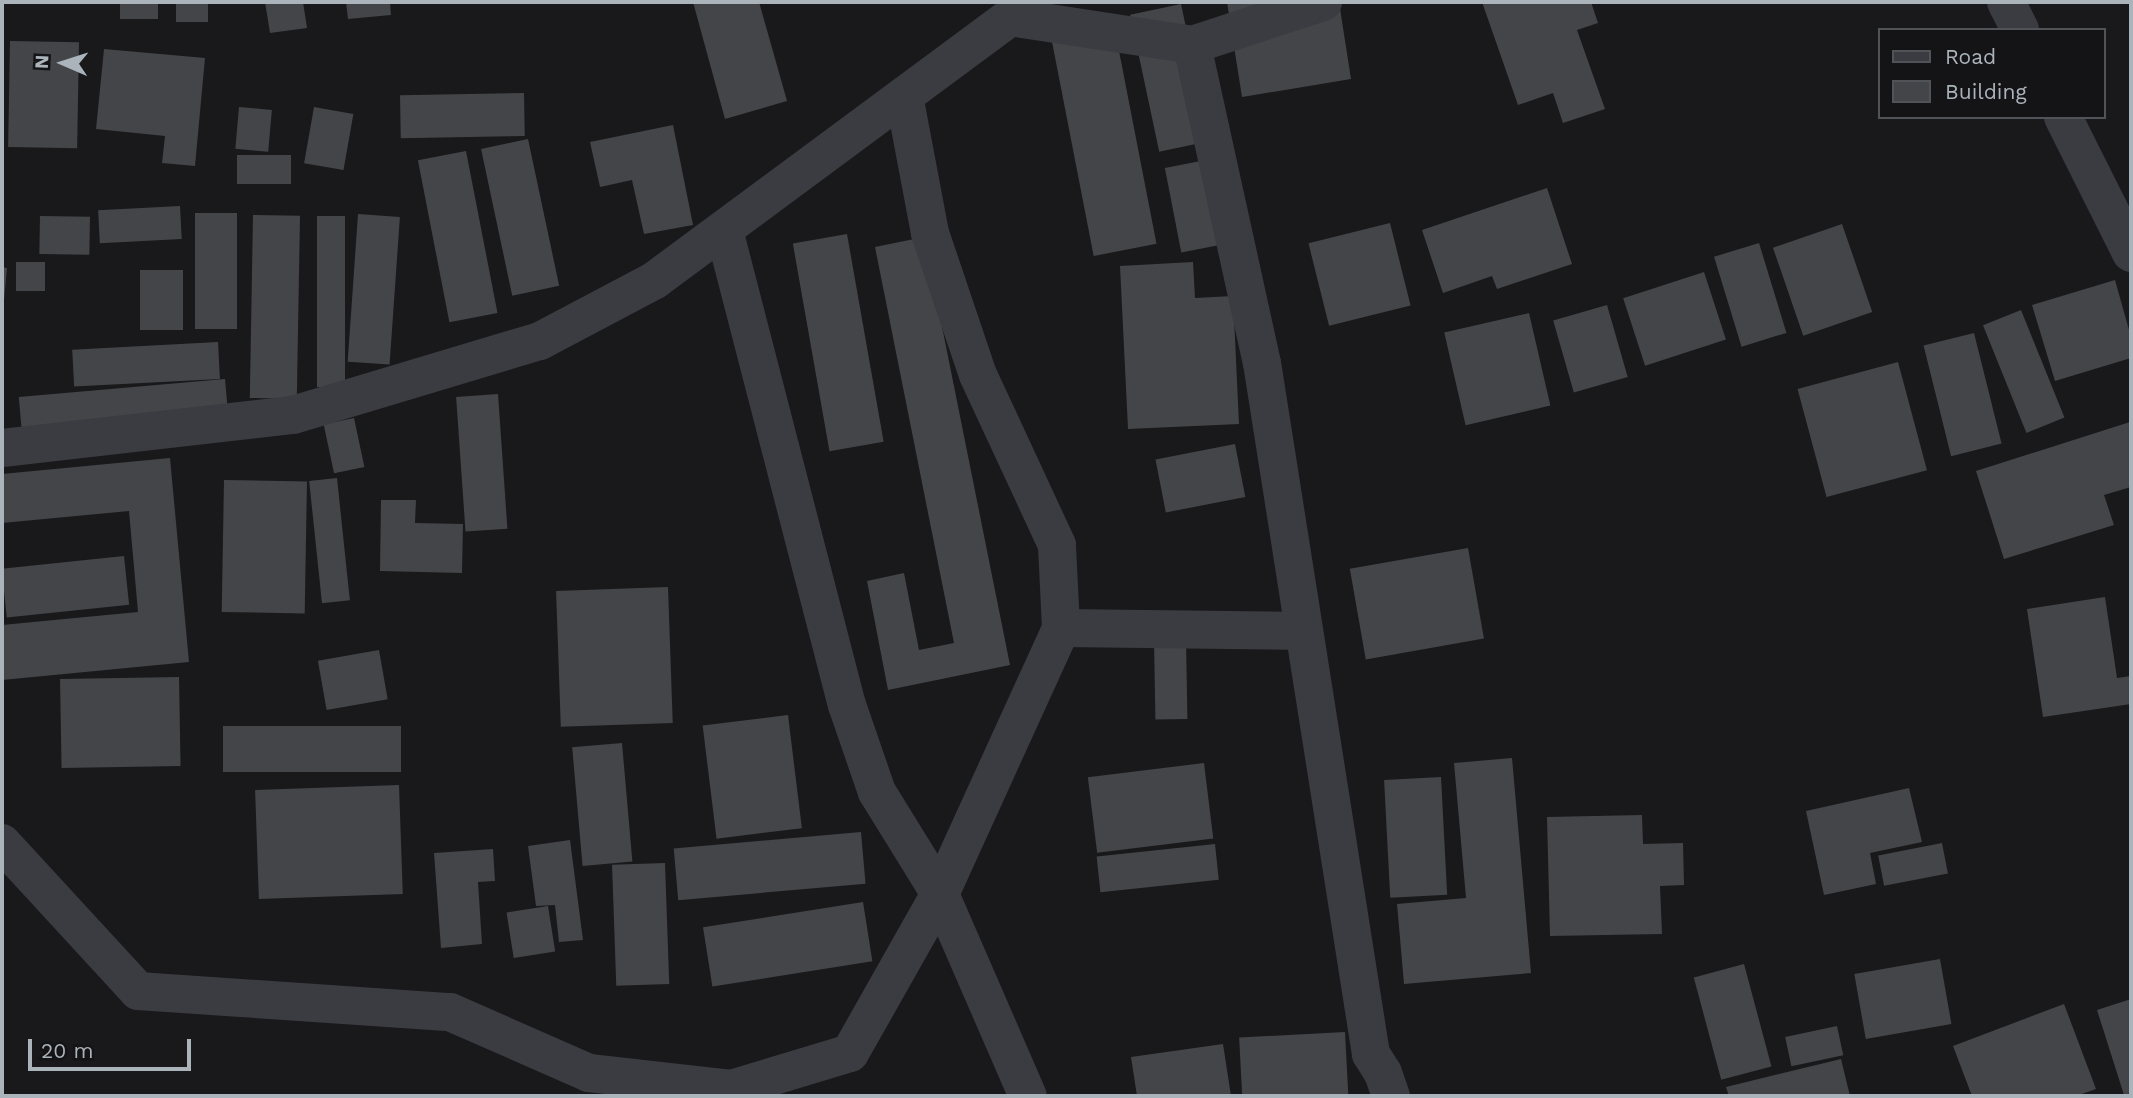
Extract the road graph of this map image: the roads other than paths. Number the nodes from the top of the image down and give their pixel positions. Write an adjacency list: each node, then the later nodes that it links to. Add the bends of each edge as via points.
1 (1323, 2): 5 (street)
2 (2006, 2): 4 (street)
3 (1006, 9): 5 (street); 6 (street)
4 (2019, 28)
5 (1192, 45): 12 (street, via 1262,363)
6 (904, 96): 8 (street); 11 (street, via 930,233 978,375 1057,545)
7 (2064, 119): 9 (street)
8 (724, 230): 10 (street, via 655,281 540,341 409,382 293,415); 14 (street, via 847,705 877,792)
9 (2131, 253)
10 (2, 448)
11 (1061, 628): 12 (street); 14 (street)
12 (1304, 631): 16 (street, via 1371,1054)
13 (2, 843): 14 (street, via 138,991 450,1012 589,1073 731,1089 850,1053)
14 (940, 894): 15 (street)
15 (1028, 1096)
16 (1391, 1096)

